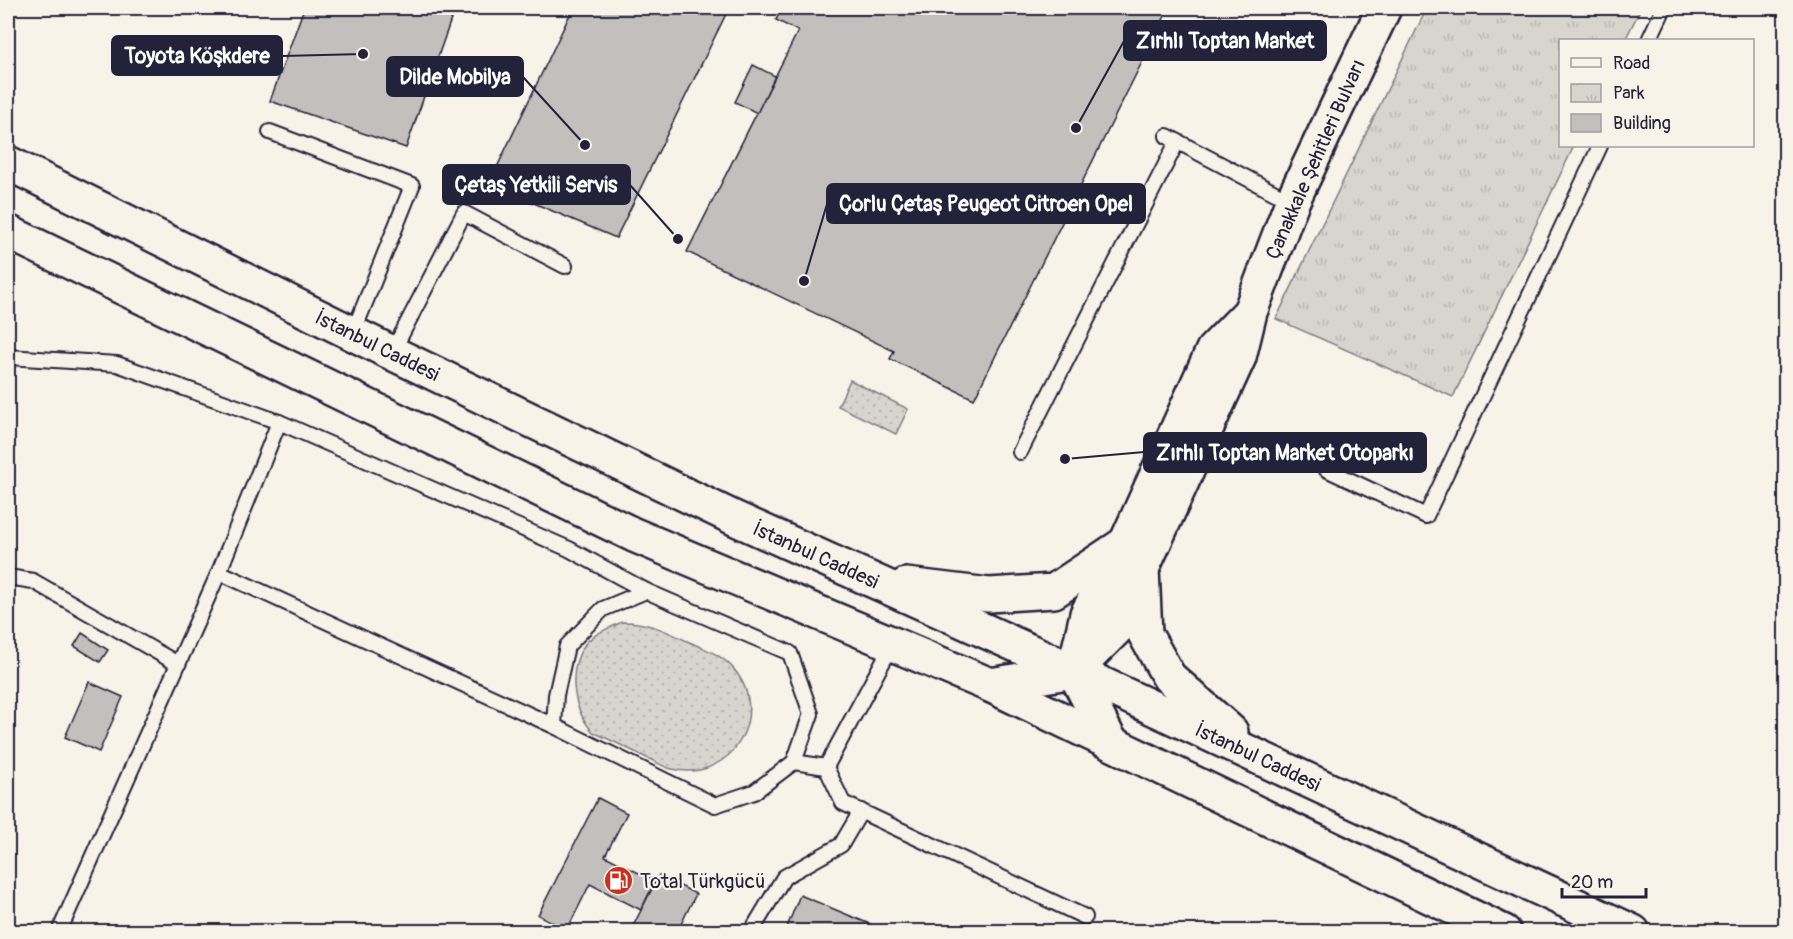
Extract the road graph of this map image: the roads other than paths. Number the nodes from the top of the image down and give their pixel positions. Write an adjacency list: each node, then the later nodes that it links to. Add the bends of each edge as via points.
1 (1384, 8): 7 (main road, Çanakkale Şehitleri Bulvarı)
2 (1664, 8): 3 (lane)
3 (1649, 39)
4 (270, 132): 10 (lane, via 412,186)
5 (1600, 147): 15 (lane, via 1426,516)
6 (8, 163): 10 (main road, İstanbul Caddesi)
7 (1292, 202): 14 (lane, via 1172,139); 16 (main road, Çanakkale Şehitleri Bulvarı, via 1250,312 1213,350)
8 (8, 232): 21 (main road, via 634,535)
9 (565, 266): 11 (lane, via 464,213)
10 (353, 333): 11 (main road, İstanbul Caddesi)
11 (392, 353): 19 (main road, İstanbul Caddesi)
12 (8, 357): 13 (lane, via 117,364)
13 (279, 422): 17 (lane); 20 (lane, via 568,549)
14 (1020, 452)
15 (1326, 469)
16 (1134, 556): 19 (main road, via 1054,591 989,595); 23 (main road, Çanakkale Şehitleri Bulvarı, via 1087,614); 27 (main road, via 1144,634 1169,677)
17 (219, 572): 22 (lane); 25 (lane)
18 (8, 577): 22 (lane, via 33,581)
19 (873, 582): 23 (main road, İstanbul Caddesi)
20 (646, 591): 25 (lane, via 603,609 567,646 556,694); 28 (lane, via 790,653 810,714)
21 (892, 645): 24 (main road); 29 (lane)
22 (178, 664): 32 (lane)
23 (1074, 671): 24 (main road); 26 (main road); 27 (main road, İstanbul Caddesi)
24 (990, 685): 26 (main road)
25 (554, 726): 28 (lane, via 715,805 754,792)
26 (1111, 743): 34 (main road)
27 (1257, 755): 35 (main road, İstanbul Caddesi)
28 (794, 762): 29 (lane)
29 (826, 767): 30 (lane, via 843,803)
30 (861, 811): 31 (lane); 33 (lane, via 841,845 784,878)
31 (1085, 917)
32 (59, 932)
33 (751, 932)
34 (1504, 932)
35 (1633, 932)

